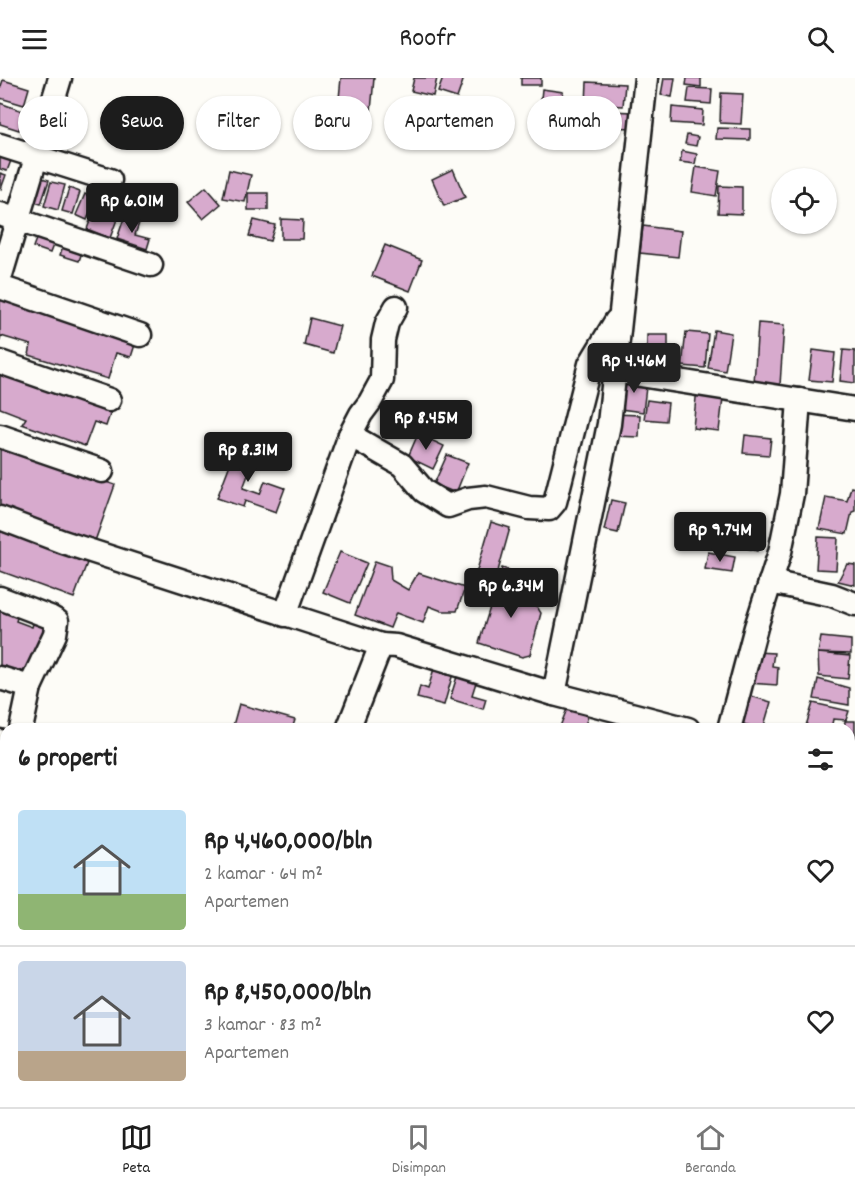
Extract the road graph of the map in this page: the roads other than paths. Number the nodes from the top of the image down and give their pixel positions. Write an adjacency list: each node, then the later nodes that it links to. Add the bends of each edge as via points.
1 (60, 78): 4 (street)
2 (646, 78): 11 (street)
3 (0, 145): 4 (street)
4 (36, 156): 5 (street); 6 (street)
5 (110, 180)
6 (9, 217): 7 (street); 8 (street)
7 (151, 265)
8 (0, 278)
9 (0, 287): 12 (street)
10 (396, 306): 18 (street, via 383,340 382,380)
11 (621, 314): 14 (street); 18 (street, via 590,364 555,502 549,509 486,497 448,506 424,491 402,465)
12 (140, 336)
13 (0, 362): 15 (street)
14 (615, 371): 16 (street); 29 (street, via 609,424)
15 (109, 400)
16 (799, 400): 17 (street); 22 (street, via 792,494)
17 (855, 409)
18 (350, 435): 25 (street)
19 (0, 436): 20 (street)
20 (102, 471)
21 (0, 518): 25 (street)
22 (770, 582): 24 (street); 33 (street)
23 (0, 598): 28 (street, via 57,621 56,634)
24 (855, 604)
25 (285, 615): 26 (street)
26 (381, 645): 29 (street, via 396,646); 31 (street)
27 (0, 678): 28 (street)
28 (30, 687): 30 (street)
29 (554, 694): 32 (street)
30 (22, 723)
31 (350, 723)
32 (665, 723)
33 (731, 723)

